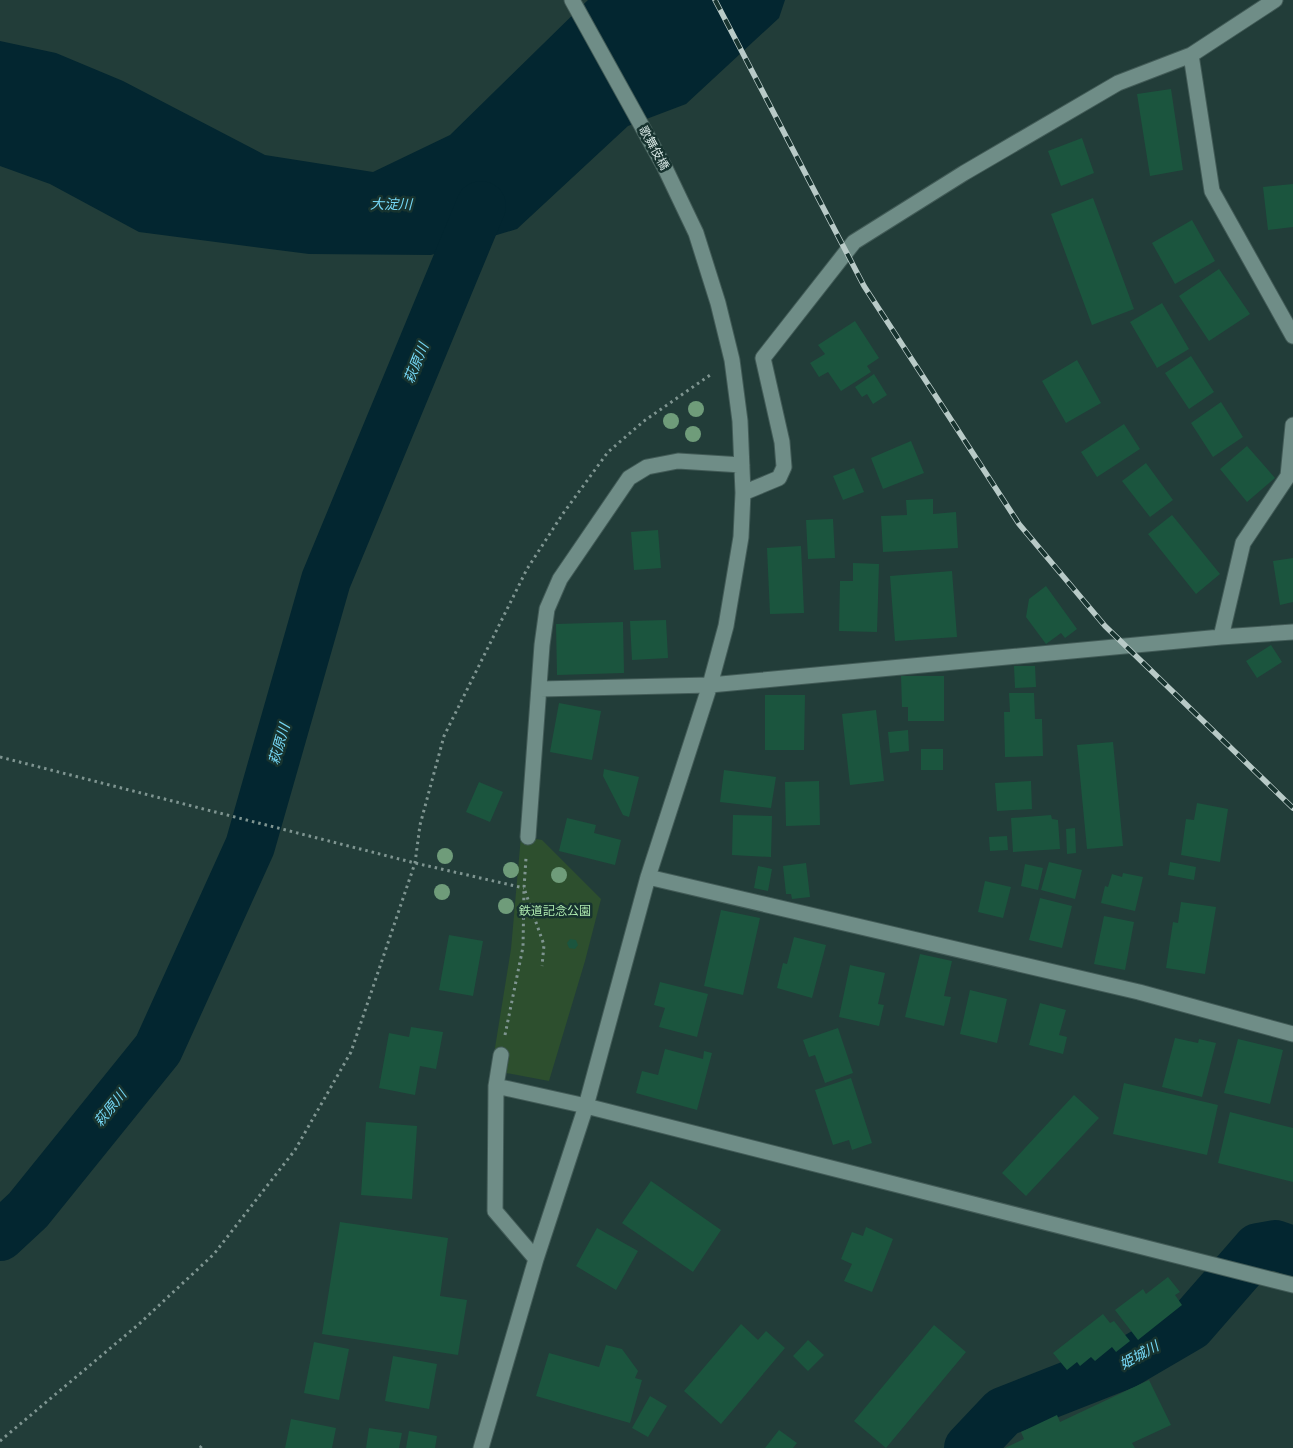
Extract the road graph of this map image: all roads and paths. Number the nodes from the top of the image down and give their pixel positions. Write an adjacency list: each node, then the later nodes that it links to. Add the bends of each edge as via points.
1 (572, 0): 5 (street, 歌舞伎橋, via 665,168 696,233)
2 (1275, 0): 3 (street)
3 (1190, 55): 4 (street, via 1212,191); 8 (street, via 1118,83 854,242 763,358 782,442 784,467 779,478)
4 (1293, 336)
5 (732, 360): 7 (street, 歌舞伎橋); 15 (path, via 644,421 608,452 527,569 444,736 420,825)
6 (1293, 425): 10 (street, via 1288,476 1243,543)
7 (742, 465): 8 (street, 歌舞伎橋); 12 (street, via 678,461 646,467 629,478 560,579 548,610)
8 (743, 493): 11 (street, 歌舞伎橋, via 741,537 726,626)
9 (1293, 632): 10 (street)
10 (1221, 637): 11 (street)
11 (710, 685): 12 (street); 16 (street, 歌舞伎橋)
12 (540, 689): 14 (street)
13 (0, 757): 15 (path)
14 (528, 838): 17 (path)
15 (415, 863): 17 (path); 25 (path, via 351,1052 295,1150 214,1254 140,1324)
16 (648, 877): 19 (street, via 1140,992); 22 (street, 歌舞伎橋)
17 (524, 888): 18 (path, via 544,945); 20 (path, via 523,947)
18 (542, 966)
19 (1293, 1034)
20 (501, 1055): 21 (street)
21 (496, 1086): 22 (street); 23 (street, via 495,1212)
22 (586, 1106): 23 (street, 歌舞伎橋); 24 (street)
23 (536, 1259): 26 (street, 歌舞伎橋)
24 (1293, 1285)
25 (0, 1440)
26 (481, 1448)

